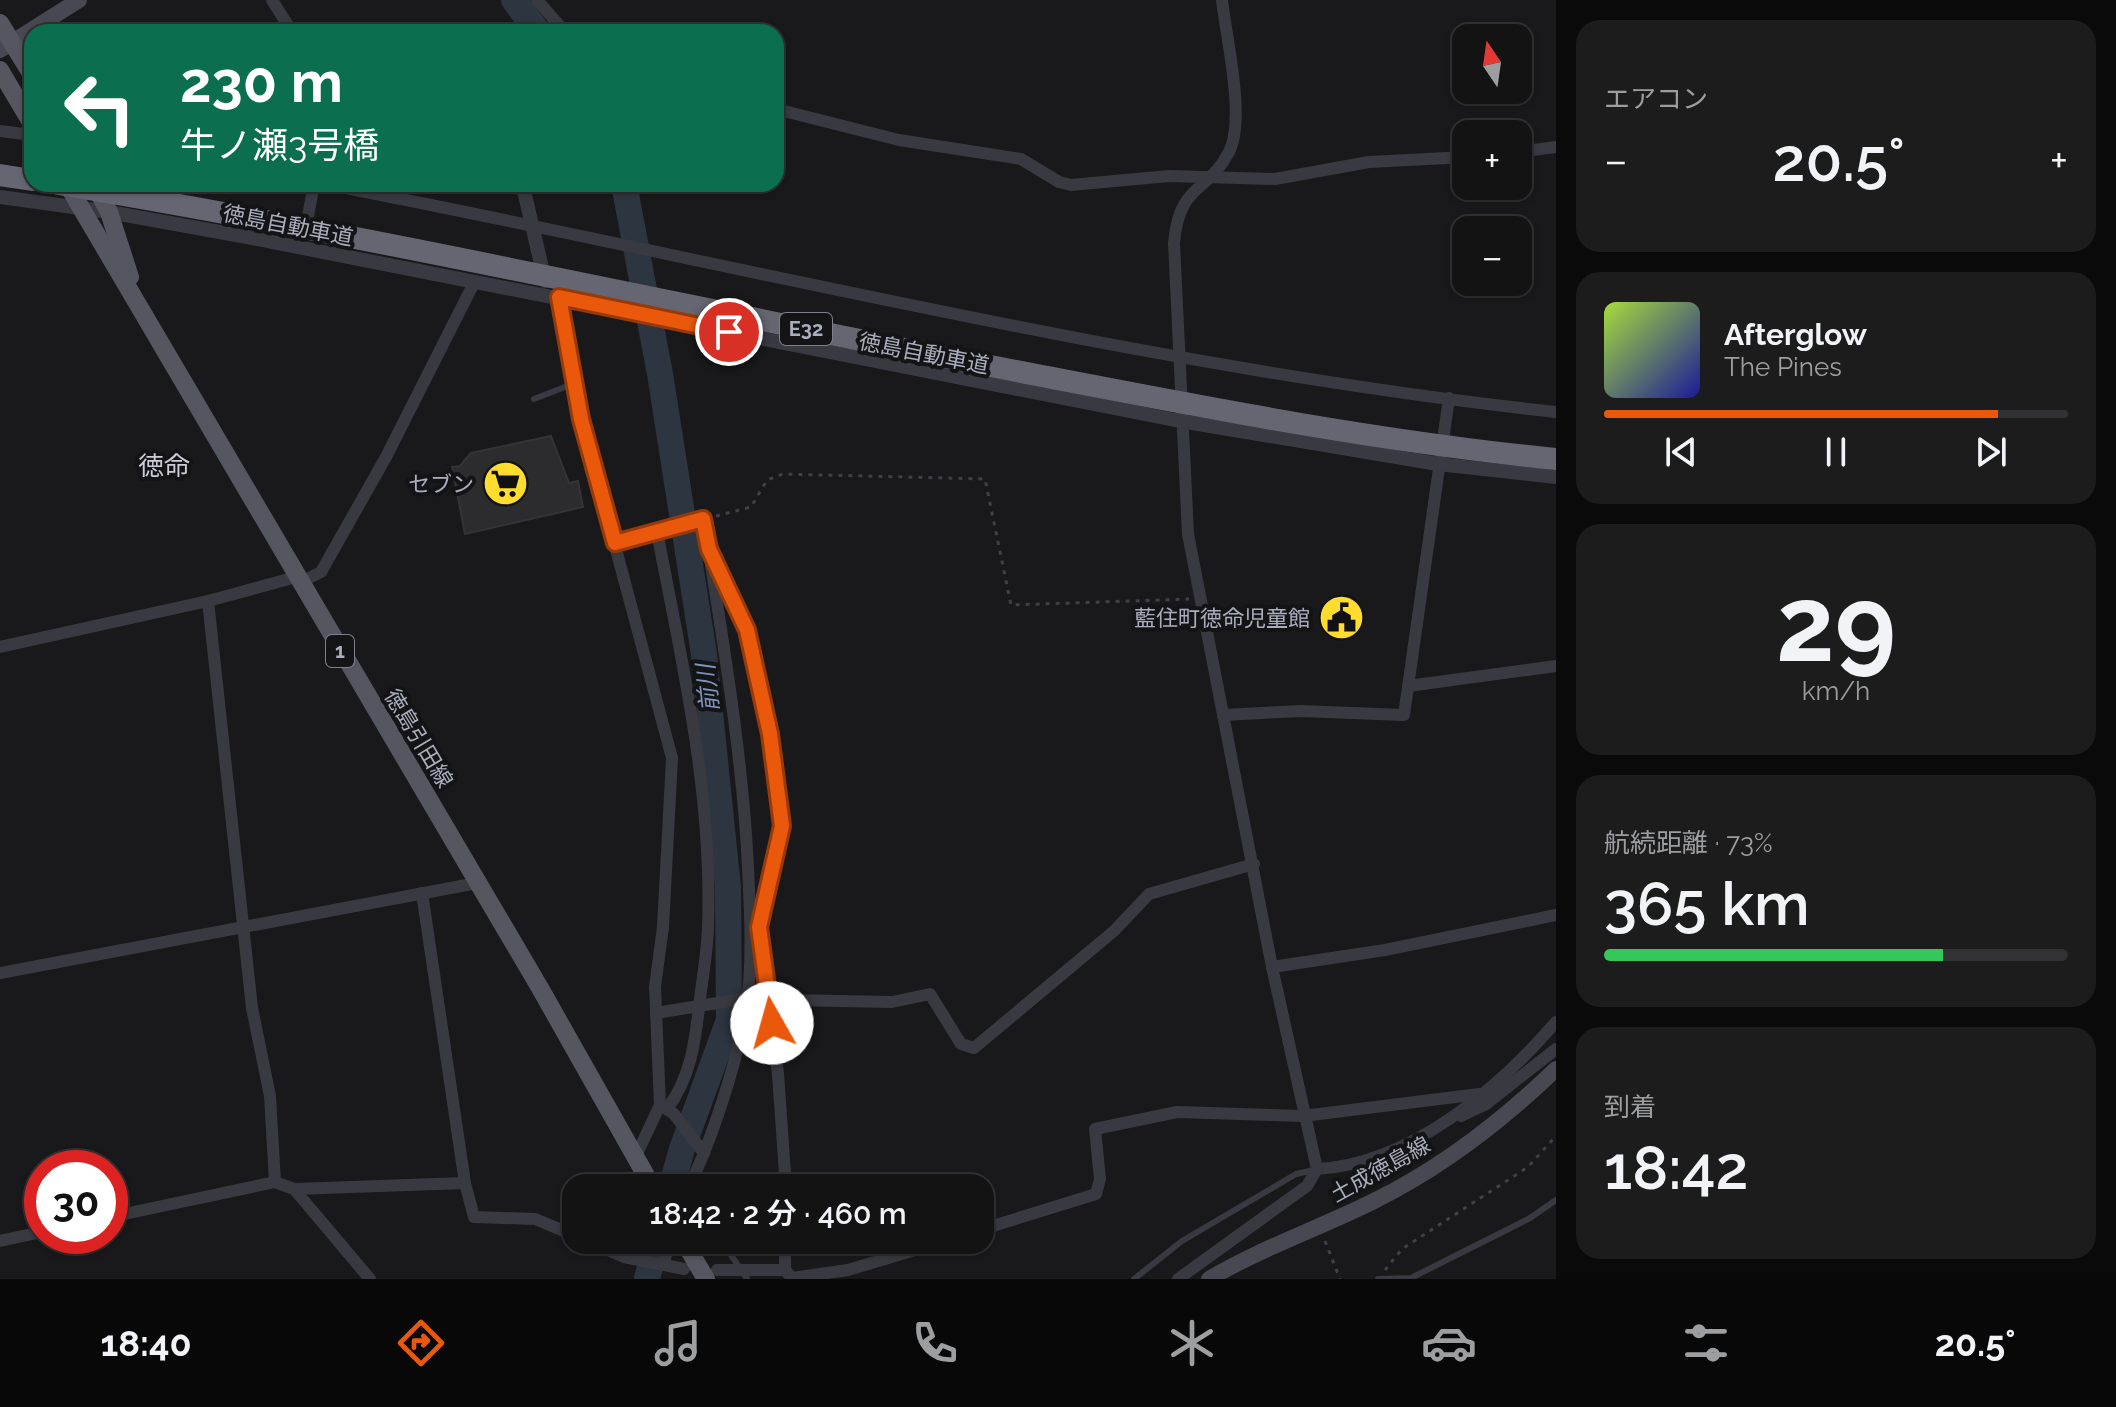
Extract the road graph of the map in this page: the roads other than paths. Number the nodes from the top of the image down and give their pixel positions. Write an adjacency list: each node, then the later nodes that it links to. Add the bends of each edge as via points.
1 (79, 0): 6 (main road)
2 (272, 0): 7 (street)
3 (537, 0): 8 (street)
4 (1222, 0): 21 (street, via 1233,141)
5 (0, 23): 10 (main road)
6 (41, 24)
7 (287, 24)
8 (558, 24)
9 (24, 35): 10 (main road)
10 (7, 46): 11 (main road)
11 (24, 66)
12 (0, 70): 13 (main road)
13 (24, 110)
14 (784, 111): 21 (street, via 899,140 1021,159 1071,185)
15 (0, 131): 16 (street)
16 (24, 134)
17 (1556, 147): 18 (street)
18 (1532, 150)
19 (1452, 158): 21 (street, via 1369,162 1275,179)
20 (0, 175): 22 (highway)
21 (1207, 178): 37 (street, via 1191,192 1176,221)
22 (24, 179)
23 (72, 192): 30 (main road, 徳島引田線 / 1)
24 (98, 192): 31 (main road, 徳島引田線 / 1)
25 (103, 192): 43 (highway, 徳島自動車道 / E32, bridge, via 1195,405 1315,427)
26 (312, 192): 33 (street)
27 (367, 192): 32 (street)
28 (525, 192): 32 (street)
29 (0, 197): 30 (street)
30 (80, 207): 31 (street); 36 (main road, 徳島引田線 / 1)
31 (109, 212): 33 (street); 36 (main road, 徳島引田線 / 1)
32 (533, 224): 35 (street); 37 (street)
33 (302, 248): 34 (street)
34 (475, 281): 35 (street); 49 (street, via 321,572)
35 (553, 296): 38 (street); 42 (street)
36 (141, 314): 49 (main road, 徳島引田線 / 1)
37 (1177, 358): 39 (street); 42 (street)
38 (575, 383): 40 (lane); 47 (street)
39 (1449, 398): 41 (street); 44 (street)
40 (534, 399)
41 (1556, 412)
42 (1180, 421): 44 (street); 54 (street, via 1188,534)
43 (1556, 459)
44 (1438, 464): 45 (street); 53 (street)
45 (1556, 477)
46 (660, 531): 47 (street); 48 (street, via 701,519); 64 (street, via 701,784 708,926)
47 (615, 543): 65 (street, via 672,758)
48 (709, 549): 62 (street, via 747,630 770,734 782,826 759,927); 63 (street, via 745,814 750,939)
49 (297, 580): 50 (street); 56 (main road, 徳島引田線 / 1)
50 (208, 601): 51 (street); 59 (street)
51 (0, 647)
52 (1556, 666): 53 (street)
53 (1408, 686): 54 (street, via 1404,715)
54 (1223, 715): 55 (street)
55 (1254, 864): 60 (street); 62 (street, via 1149,894 1114,931 974,1048 961,1044 930,994 892,1002)
56 (477, 883): 57 (street); 74 (main road, 徳島引田線 / 1)
57 (422, 893): 59 (street); 80 (street)
58 (1556, 915): 60 (street)
59 (244, 925): 61 (street); 79 (street, via 252,1008 270,1096)
60 (1272, 967): 71 (street)
61 (0, 973)
62 (769, 998): 63 (street); 78 (street)
63 (744, 999): 64 (street); 73 (street, via 724,1102)
64 (702, 1003): 65 (street); 70 (street, via 690,1064)
65 (656, 1013): 70 (street)
66 (1556, 1022): 69 (street)
67 (1556, 1049): 72 (street, via 1486,1104)
68 (1556, 1069): 102 (main road, 土成徳島線, via 1460,1149 1375,1201)
69 (1479, 1094): 71 (street); 72 (street)
70 (667, 1109): 73 (street); 74 (street)
71 (1303, 1116): 75 (street); 84 (street, via 1177,1112 1095,1129 1100,1179 1096,1194)
72 (1453, 1119): 75 (street, via 1353,1165)
73 (702, 1150): 77 (street)
74 (635, 1158): 76 (main road, 徳島引田線 / 1)
75 (1317, 1169): 100 (lane, via 1296,1174 1182,1241); 101 (street, via 1307,1186)
76 (644, 1174)
77 (694, 1174)
78 (785, 1174)
79 (275, 1182): 81 (street); 83 (street)
80 (465, 1183): 81 (street); 85 (street, via 474,1217 535,1219)
81 (294, 1189): 99 (street)
82 (1556, 1200): 103 (lane, via 1411,1278)
83 (128, 1213)
84 (994, 1226)
85 (562, 1230)
86 (24, 1236): 87 (street)
87 (0, 1241)
88 (617, 1254): 94 (street)
89 (665, 1254): 94 (street)
90 (695, 1254): 97 (main road)
91 (730, 1254): 98 (lane)
92 (785, 1254): 96 (street)
93 (901, 1254): 96 (street, via 848,1270 792,1278)
94 (662, 1264): 95 (street)
95 (684, 1269)
96 (785, 1270): 98 (street)
97 (712, 1274): 98 (street)
98 (744, 1274)
99 (370, 1279)
100 (1134, 1279)
101 (1178, 1279)
102 (1209, 1279)
103 (1378, 1279)

